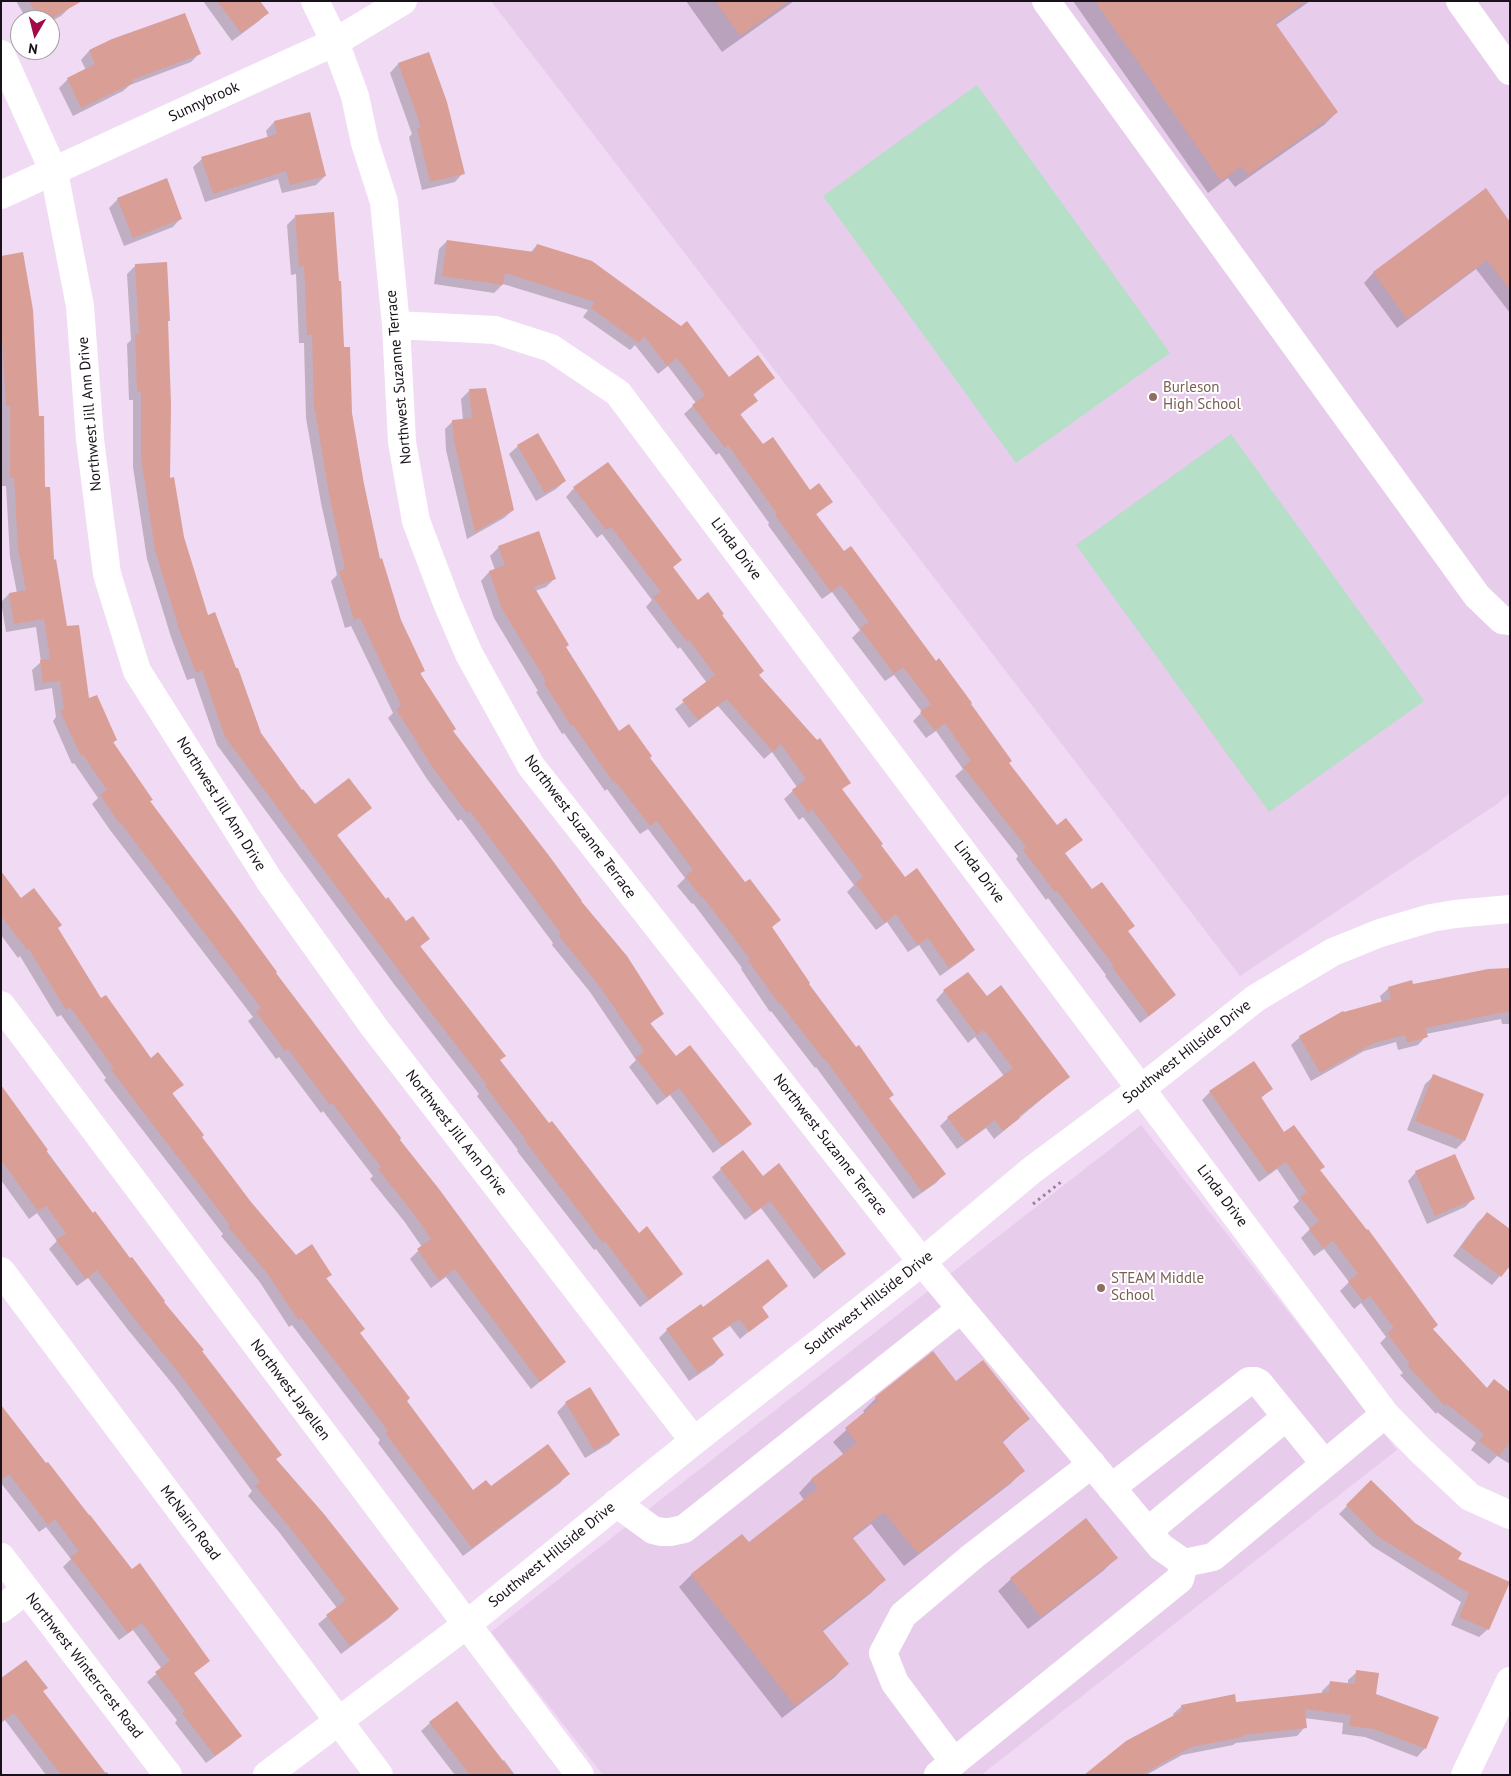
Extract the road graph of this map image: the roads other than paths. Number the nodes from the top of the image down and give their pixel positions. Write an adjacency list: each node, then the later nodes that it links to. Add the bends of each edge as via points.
1 (315, 1): 5 (street, Northwest Suzanne Terrace)
2 (403, 1): 5 (street, Sunnybrook)
3 (1046, 1): 11 (street, via 1477,596 1502,620)
4 (1460, 1): 7 (street)
5 (335, 42): 8 (street, Sunnybrook); 10 (street, Northwest Suzanne Terrace, via 355,96 365,143 384,202)
6 (1, 54): 8 (street, Northwest Jill Ann Drive)
7 (1510, 71)
8 (54, 172): 9 (street, Sunnybrook); 20 (street, Northwest Jill Ann Drive, via 80,306 90,438 107,574 137,671 269,880 369,1019)
9 (1, 195)
10 (396, 325): 14 (street, Linda Drive, via 495,330 551,348 618,393); 15 (street, Northwest Suzanne Terrace, via 402,442 416,521 469,654 531,766)
11 (1510, 621)
12 (1510, 909): 14 (street, Southwest Hillside Drive, via 1430,918 1333,952 1256,998)
13 (1, 1006): 31 (street, Northwest Jayellen)
14 (1142, 1088): 15 (street, Southwest Hillside Drive, via 1032,1170); 18 (street, Linda Drive)
15 (922, 1262): 17 (street, Northwest Suzanne Terrace); 20 (street, Southwest Hillside Drive)
16 (1, 1272): 33 (street, McNairn Road)
17 (961, 1309): 21 (street, Northwest Suzanne Terrace); 24 (street, via 684,1528 670,1532 653,1530)
18 (1385, 1414): 22 (street); 25 (street, Linda Drive, via 1470,1497)
19 (1286, 1417): 22 (street); 23 (street, via 1259,1383 1249,1381); 26 (street)
20 (694, 1441): 24 (street, Southwest Hillside Drive)
21 (1092, 1464): 23 (street, Northwest Suzanne Terrace); 34 (street, via 903,1615 883,1653 895,1683)
22 (1325, 1464): 28 (street, via 1213,1556)
23 (1112, 1488): 26 (street, Northwest Suzanne Terrace)
24 (616, 1503): 31 (street, Southwest Hillside Drive)
25 (1510, 1514)
26 (1148, 1531): 28 (street, Northwest Suzanne Terrace, via 1161,1547)
27 (1, 1558): 29 (street, Northwest Wintercrest Road)
28 (1184, 1563): 34 (street, via 1180,1579)
29 (26, 1590): 30 (street); 35 (street, Northwest Wintercrest Road)
30 (1, 1609)
31 (466, 1625): 33 (street, Southwest Hillside Drive); 38 (street, Northwest Jayellen)
32 (1510, 1680): 39 (street)
33 (339, 1721): 36 (street, Southwest Hillside Drive); 37 (street, McNairn Road)
34 (946, 1768)
35 (168, 1775)
36 (267, 1775)
37 (379, 1775)
38 (580, 1775)
39 (1465, 1775)

